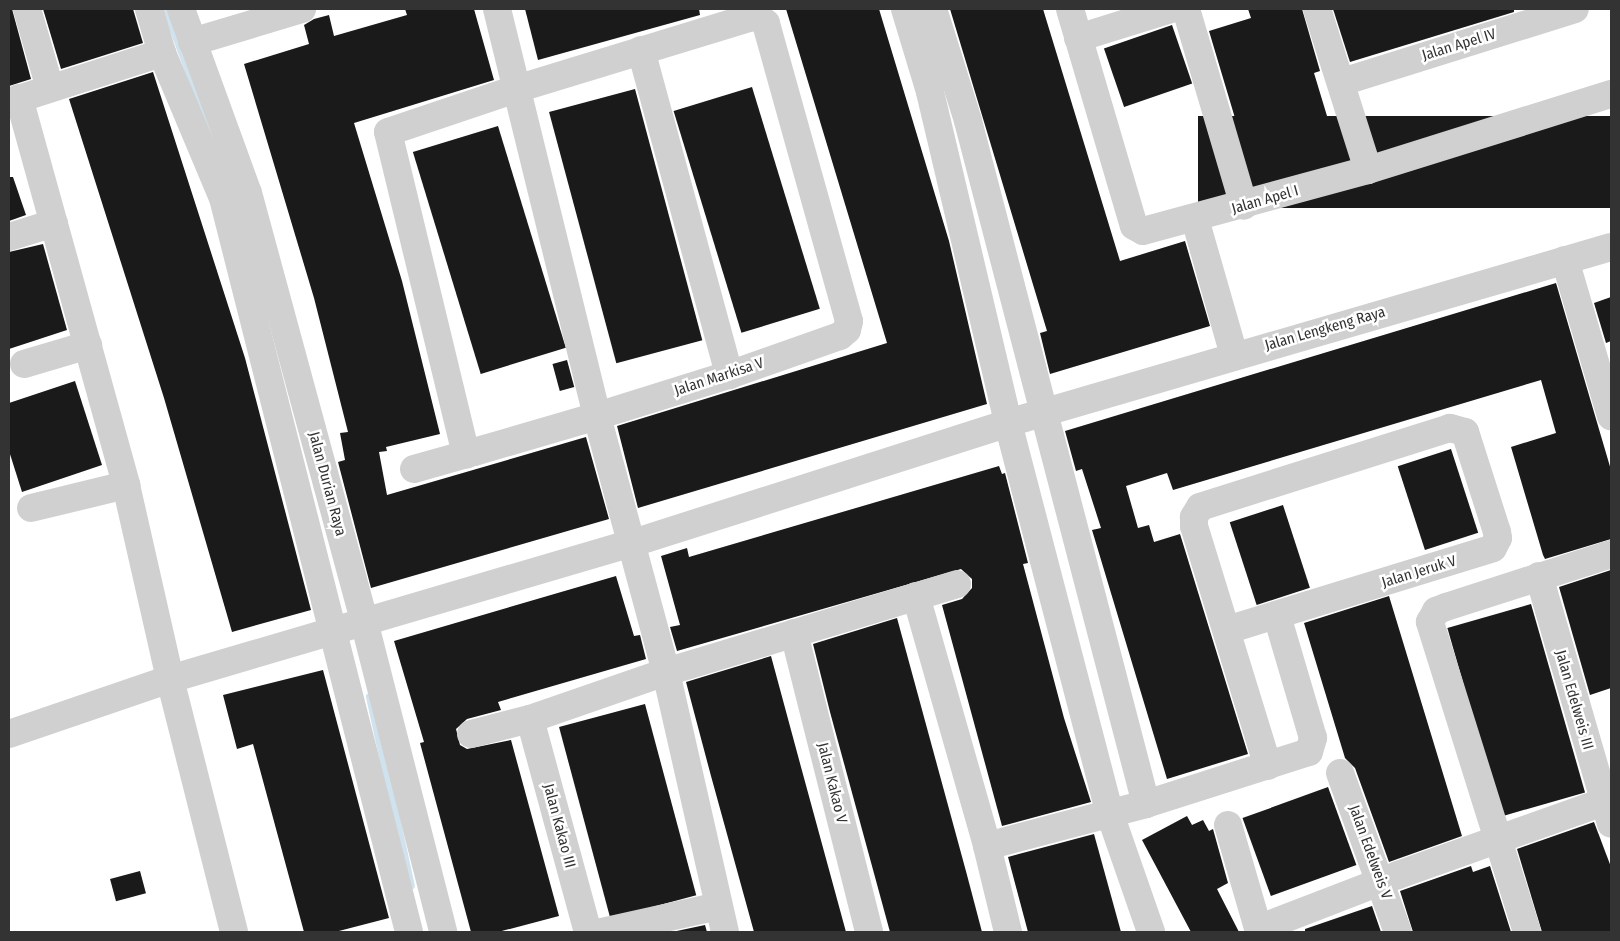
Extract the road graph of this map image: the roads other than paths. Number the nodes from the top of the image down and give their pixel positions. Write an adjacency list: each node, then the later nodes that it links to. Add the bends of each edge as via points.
1 (27, 9): 18 (street)
2 (149, 9): 16 (street)
3 (181, 9): 14 (street, Jalan Durian Raya)
4 (302, 9): 14 (street)
5 (496, 9): 19 (street)
6 (905, 9): 36 (street)
7 (933, 9): 36 (street, via 968,121)
8 (1070, 9): 13 (street, Jalan Apel I)
9 (1171, 9): 13 (street)
10 (1186, 9): 23 (street)
11 (1317, 9): 17 (street)
12 (1576, 9): 17 (street, Jalan Apel IV)
13 (1078, 38): 24 (street, Jalan Apel I, via 1134,226 1151,231)
14 (192, 42): 47 (street, Jalan Durian Raya, via 248,193)
15 (641, 50): 19 (street); 33 (street); 33 (street, Jalan Markisa V, via 752,17 766,23 849,321 847,330 840,336)
16 (162, 53): 18 (street); 47 (street, via 222,198)
17 (1342, 82): 22 (street)
18 (50, 88): 21 (street)
19 (516, 89): 34 (street); 37 (street, via 392,129 387,136)
20 (1611, 94): 22 (street, Jalan Apel I)
21 (14, 100): 25 (street)
22 (1368, 170): 23 (street, Jalan Apel I)
23 (1244, 206): 24 (street, Jalan Apel I)
24 (1195, 219): 30 (street)
25 (54, 223): 26 (street); 29 (street)
26 (9, 237)
27 (1611, 247): 28 (street, Jalan Lengkeng Raya)
28 (1564, 260): 30 (street, Jalan Lengkeng Raya); 32 (street)
29 (88, 345): 31 (street); 39 (street)
30 (1234, 356): 36 (street, Jalan Lengkeng Raya)
31 (24, 364)
32 (1604, 368): 35 (street)
33 (729, 374): 34 (street, Jalan Markisa V)
34 (597, 416): 37 (street, Jalan Markisa V); 41 (street)
35 (1611, 416)
36 (1029, 418): 41 (street, Jalan Lengkeng Raya); 57 (street); 57 (street)
37 (466, 455): 38 (street, Jalan Markisa V)
38 (414, 469)
39 (126, 485): 40 (street); 51 (street)
40 (31, 508)
41 (633, 543): 47 (street, Jalan Lengkeng Raya); 50 (street)
42 (1611, 554): 43 (street)
43 (1539, 576): 58 (street, Jalan Edelweis III); 60 (street, via 1441,609 1430,622)
44 (957, 584): 45 (street)
45 (916, 596): 49 (street); 61 (street)
46 (1277, 616): 48 (street, Jalan Jeruk V); 48 (street, Jalan Jeruk V, via 1492,548 1498,538 1497,532 1465,432 1450,428 1200,507 1194,517 1194,526); 55 (street, via 1313,746 1309,752)
47 (349, 625): 51 (street, Jalan Lengkeng Raya); 66 (street); 67 (street, Jalan Durian Raya)
48 (1227, 630): 55 (street)
49 (794, 633): 50 (street); 71 (street, Jalan Kakao V)
50 (666, 672): 52 (street); 63 (street)
51 (170, 679): 53 (street, Jalan Lengkeng Raya); 65 (street)
52 (530, 719): 54 (street); 68 (street, Jalan Kakao III)
53 (9, 734)
54 (471, 734)
55 (1268, 766): 57 (street)
56 (1340, 773): 62 (street, Jalan Edelweis V)
57 (1127, 809): 61 (street); 73 (street)
58 (1609, 809): 60 (street)
59 (1228, 825): 64 (street)
60 (1497, 840): 62 (street); 75 (street)
61 (987, 846): 72 (street)
62 (1381, 881): 64 (street); 74 (street, Jalan Edelweis V)
63 (718, 906): 69 (street); 70 (street)
64 (1259, 931)
65 (234, 932)
66 (409, 932)
67 (443, 932)
68 (588, 932)
69 (602, 932)
70 (725, 932)
71 (869, 932)
72 (1008, 932)
73 (1151, 932)
74 (1398, 932)
75 (1527, 932)

